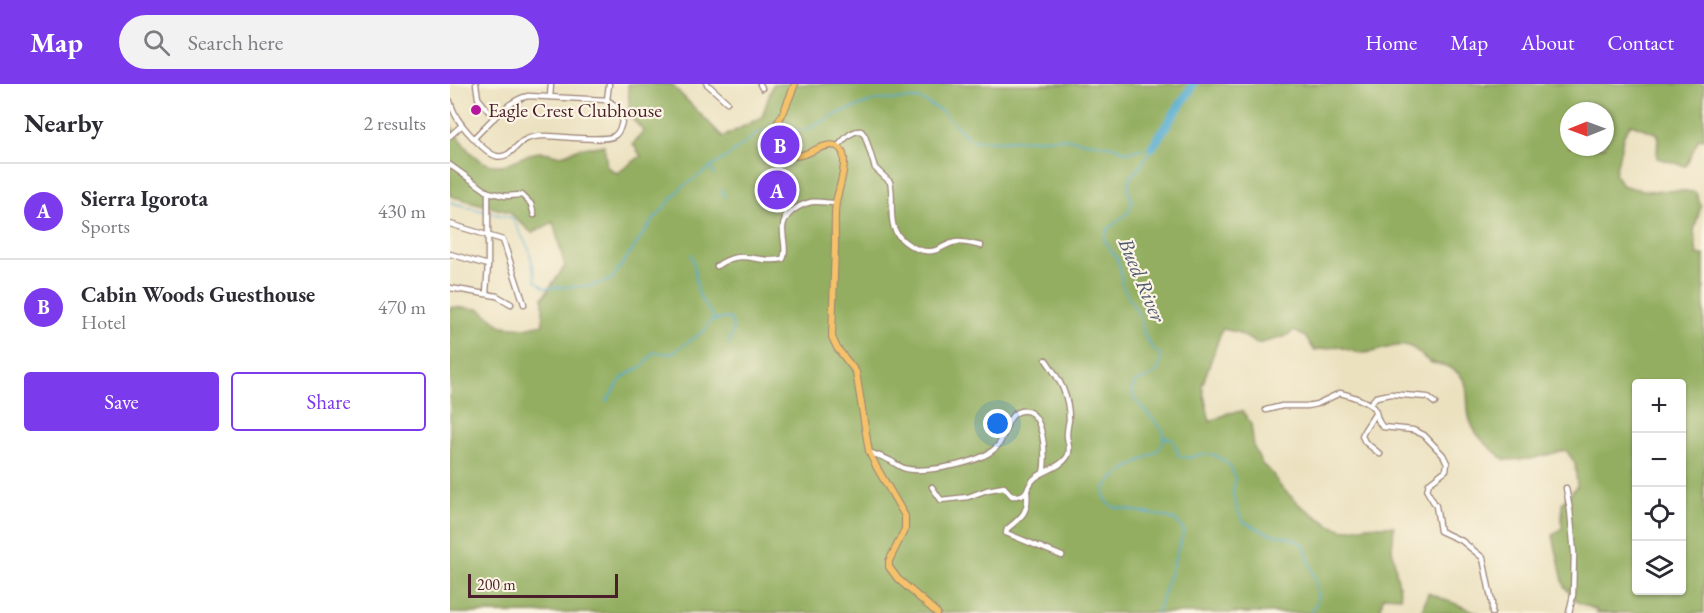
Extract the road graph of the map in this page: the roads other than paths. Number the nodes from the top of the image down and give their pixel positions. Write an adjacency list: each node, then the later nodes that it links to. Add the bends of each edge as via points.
1 (476, 84): 10 (street, via 478,98)
2 (551, 84): 6 (street)
3 (609, 84): 7 (street)
4 (707, 84): 9 (street)
5 (795, 84): 14 (main road, via 765,149 802,155)
6 (550, 97): 7 (street); 10 (street, via 522,98)
7 (607, 100): 13 (street, via 622,115 620,128 611,137 536,136 500,157)
8 (450, 101): 11 (street)
9 (726, 102)
10 (494, 118): 13 (street)
11 (462, 125): 12 (street); 13 (street)
12 (450, 136)
13 (474, 138)
14 (838, 147): 18 (main road, via 844,156); 23 (street, via 851,133 861,131 865,136 875,168 890,182 894,227 906,242 927,251 959,242)
15 (450, 165): 17 (street)
16 (786, 176): 20 (street)
17 (488, 192): 19 (street, via 522,195 531,204); 22 (street)
18 (836, 203): 20 (street, via 810,203); 36 (main road, via 832,337 856,372)
19 (534, 215)
20 (785, 218): 26 (street, via 783,259 736,256)
21 (450, 224): 22 (street)
22 (488, 235): 25 (street); 30 (street, via 503,240)
23 (981, 246)
24 (450, 254): 25 (street)
25 (488, 265): 28 (street)
26 (717, 266)
27 (450, 288): 28 (street)
28 (486, 293): 29 (street)
29 (510, 304)
30 (524, 304)
31 (1046, 360): 38 (street, via 1065,395 1069,452 1062,462)
32 (1435, 403): 33 (street, via 1427,397 1391,394 1376,397)
33 (1370, 404): 34 (street, via 1340,393 1307,406); 35 (street)
34 (1266, 410)
35 (1375, 414): 37 (street, via 1362,436); 44 (street, via 1383,427 1424,435 1446,460 1446,470 1429,483 1428,493 1436,506 1440,531 1462,541 1483,558)
36 (869, 452): 38 (street, via 907,469 952,466 994,449 1011,418 1028,411 1040,426); 43 (main road, via 905,516 889,567)
37 (1380, 454)
38 (1043, 472): 41 (street)
39 (932, 487): 41 (street, via 941,500 1004,487 1012,496)
40 (1566, 488): 45 (street, via 1574,540)
41 (1027, 492): 42 (street, via 1023,515 1006,533)
42 (1062, 556)
43 (937, 613)
44 (1492, 613)
45 (1569, 613)

